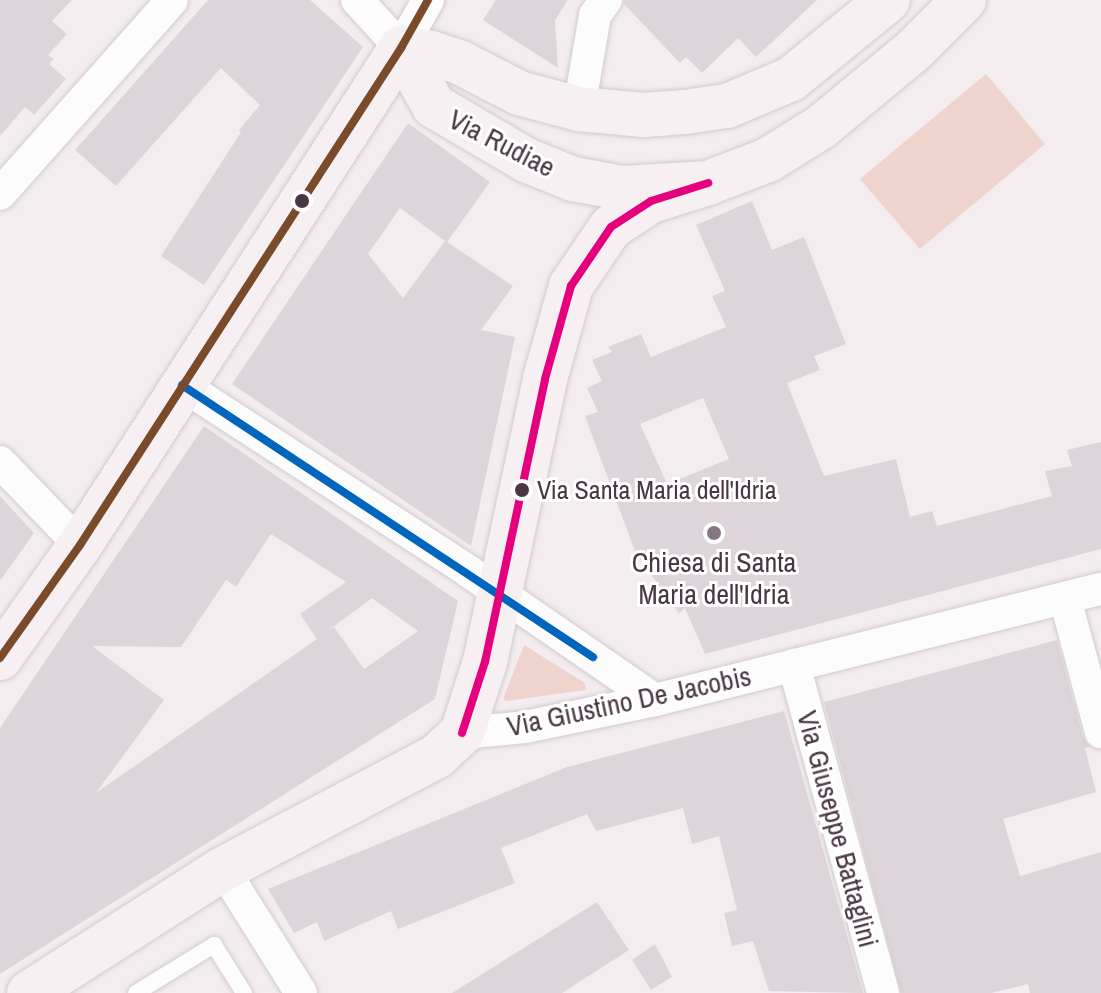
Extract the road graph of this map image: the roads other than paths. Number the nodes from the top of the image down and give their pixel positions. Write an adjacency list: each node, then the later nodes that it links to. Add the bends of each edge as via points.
1 (172, 0): 10 (street)
2 (357, 0): 7 (street)
3 (428, 0): 7 (street)
4 (606, 0): 8 (street, via 595,15)
5 (888, 0): 8 (main road, Via Rudiae, via 791,79 727,106 644,115)
6 (964, 0): 9 (main road, Via Rudiae, via 913,51 821,127 768,160)
7 (401, 48): 8 (main road, Via Rudiae, via 441,56 519,93); 9 (main road, Via Rudiae, via 434,106 526,160 573,179 623,188); 11 (main road)
8 (579, 109)
9 (708, 183): 15 (main road, via 651,201 611,227 571,286 545,379)
10 (0, 194)
11 (182, 385): 13 (main road); 15 (street)
12 (0, 462): 13 (street)
13 (80, 545): 17 (main road)
14 (1101, 589): 16 (street, Via Giustino De Jacobis)
15 (499, 593): 19 (street); 21 (main road, via 485,662)
16 (1065, 598): 18 (street, Via Giustino De Jacobis); 20 (street)
17 (0, 658)
18 (794, 665): 19 (street, Via Giustino De Jacobis); 27 (street, Via Giuseppe Battaglini)
19 (655, 700): 21 (street, Via Giustino De Jacobis, via 525,727)
20 (1101, 732)
21 (462, 733): 22 (main road, via 437,756)
22 (223, 869): 23 (main road); 26 (street)
23 (29, 993)
24 (136, 993): 25 (lane, via 214,945)
25 (244, 993)
26 (301, 993)
27 (883, 993)

